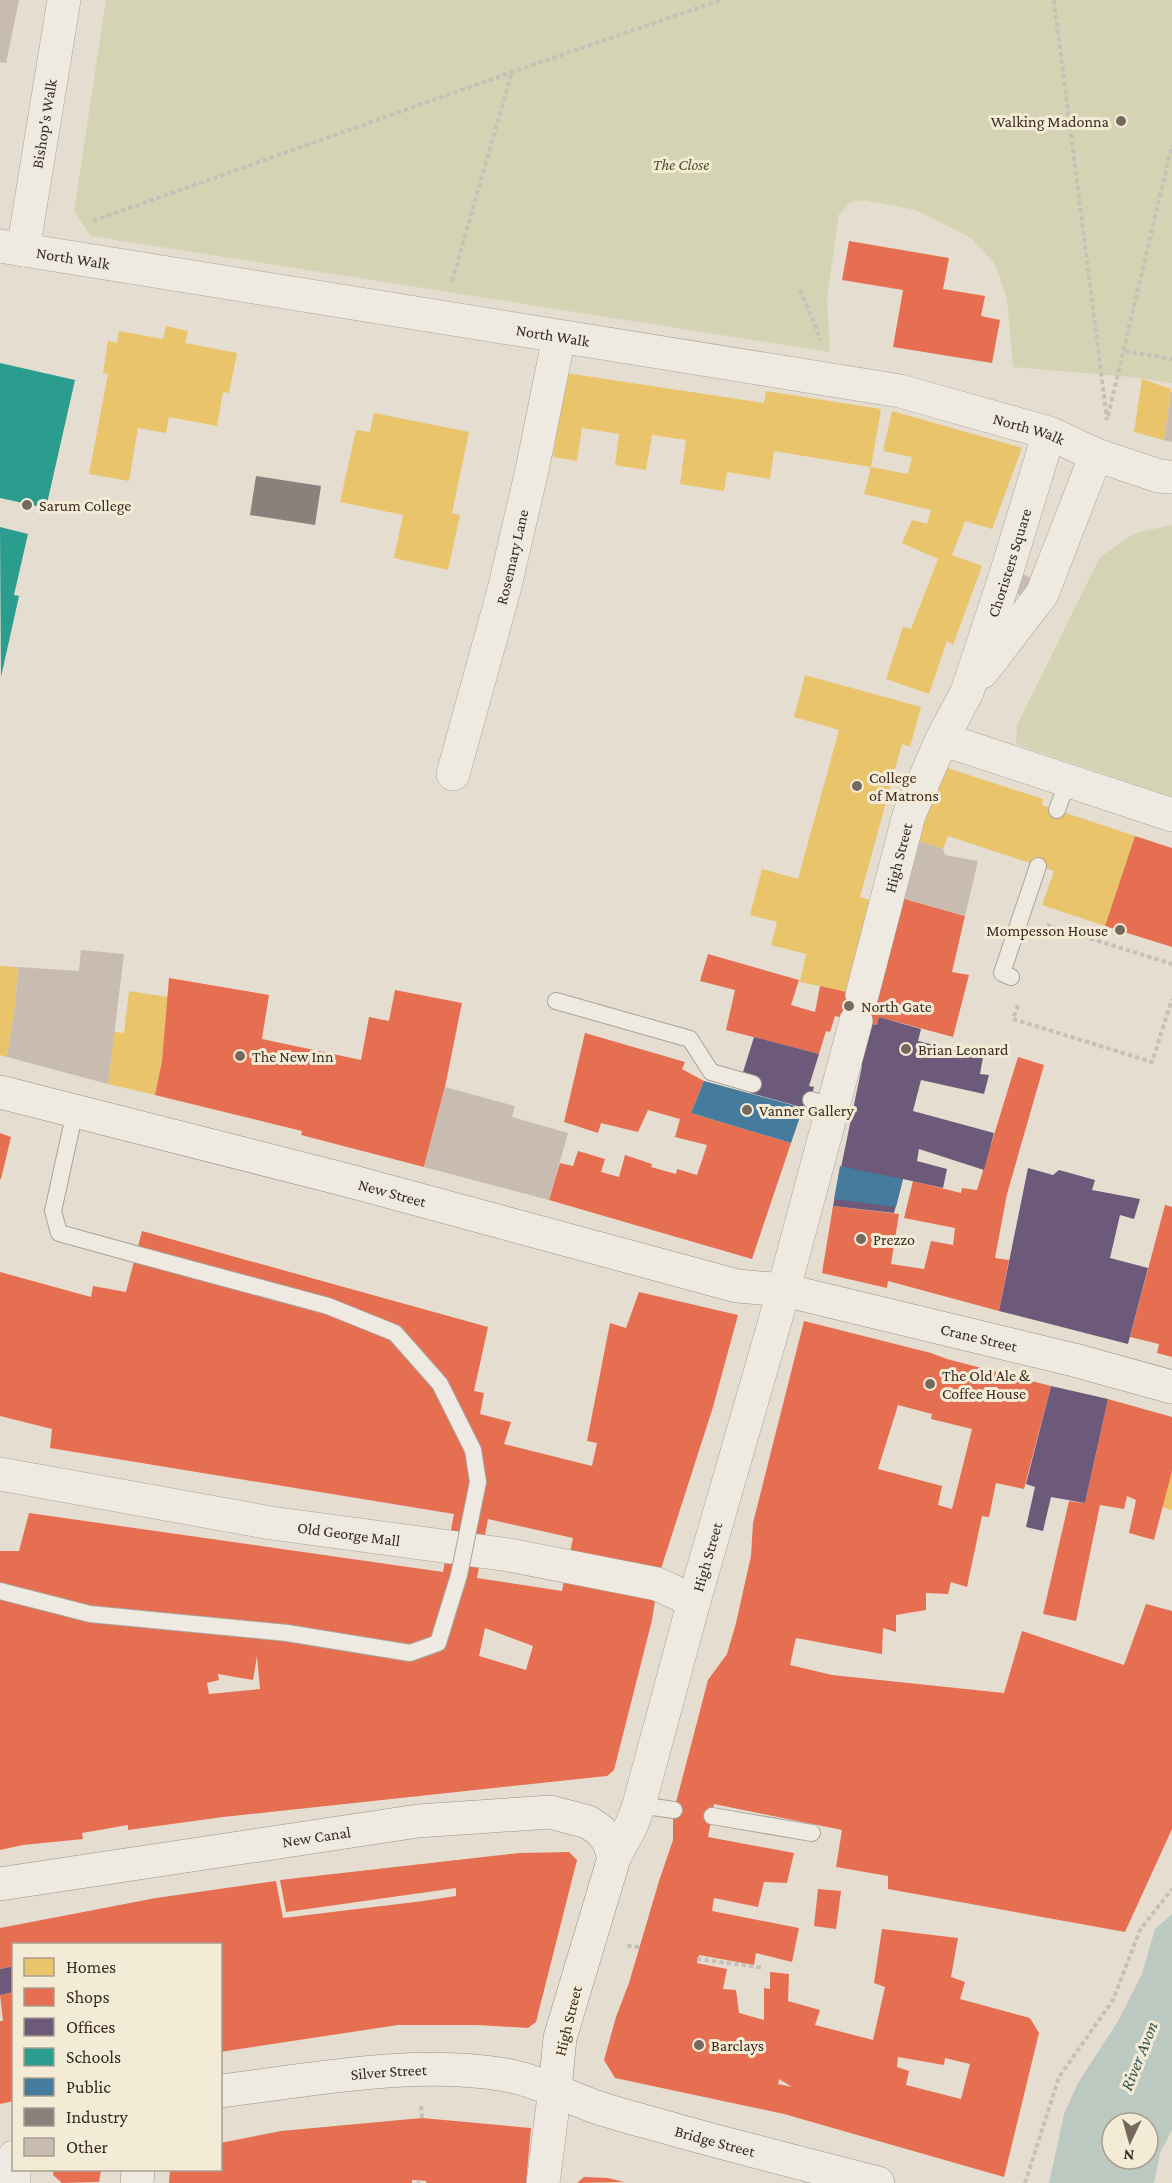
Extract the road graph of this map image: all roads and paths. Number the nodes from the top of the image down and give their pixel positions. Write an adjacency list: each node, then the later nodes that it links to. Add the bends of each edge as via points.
1 (64, 0): 7 (street, Bishop's Walk)
2 (721, 0): 4 (path)
3 (1054, 0): 14 (path)
4 (512, 72): 6 (path); 9 (path)
5 (1172, 145): 11 (path)
6 (85, 224)
7 (12, 248): 9 (street, North Walk)
8 (800, 290): 13 (path, via 826,351)
9 (443, 316): 10 (street, North Walk)
10 (559, 337): 13 (street, North Walk); 20 (street, Rosemary Lane, via 504,590)
11 (1125, 351): 12 (path); 14 (path)
12 (1172, 358)
13 (822, 379): 15 (street, North Walk, via 900,391)
14 (1108, 419): 16 (path)
15 (1049, 433): 16 (street, North Walk); 18 (street, Choristers Square)
16 (1096, 455): 17 (street); 18 (street, via 1042,594)
17 (1172, 477)
18 (967, 692): 19 (street, High Street)
19 (942, 739): 21 (street, via 1063,795); 32 (street, High Street, via 909,815 859,1008 822,1103)
20 (453, 774)
21 (1172, 815)
22 (1038, 866): 25 (lane, via 1002,973)
23 (1037, 922): 24 (path)
24 (1172, 964)
25 (1011, 977)
26 (1172, 999): 28 (path, via 1152,1062)
27 (556, 1001): 29 (lane, via 690,1039 711,1072)
28 (1013, 1019)
29 (753, 1084)
30 (0, 1092): 31 (street, New Street)
31 (75, 1111): 32 (street, New Street, via 737,1286); 35 (lane, bridge, via 52,1211 59,1233 327,1306 395,1333 440,1384 473,1450 478,1482 459,1575 438,1643 410,1653 287,1633 90,1614)
32 (784, 1290): 33 (street, Crane Street); 36 (street, High Street)
33 (1172, 1387)
34 (0, 1474): 36 (street, Old George Mall, via 271,1523 509,1555 657,1584)
35 (0, 1591)
36 (694, 1601): 37 (street, High Street)
37 (639, 1804): 38 (lane); 41 (street, High Street)
38 (674, 1810)
39 (712, 1816): 40 (lane)
40 (812, 1833)
41 (614, 1858): 42 (street, New Canal, via 601,1831 588,1822 550,1812 418,1821); 46 (street, High Street, via 560,2038)
42 (0, 1884)
43 (1172, 1889): 50 (path, via 1140,1930 1113,2000 1059,2077)
44 (697, 1959): 45 (path)
45 (764, 1968)
46 (555, 2089): 47 (street, Silver Street, via 507,2075 442,2069); 48 (street, High Street); 49 (street, Bridge Street, via 620,2114)
47 (222, 2091)
48 (543, 2183)
49 (878, 2183)
50 (1025, 2183)

